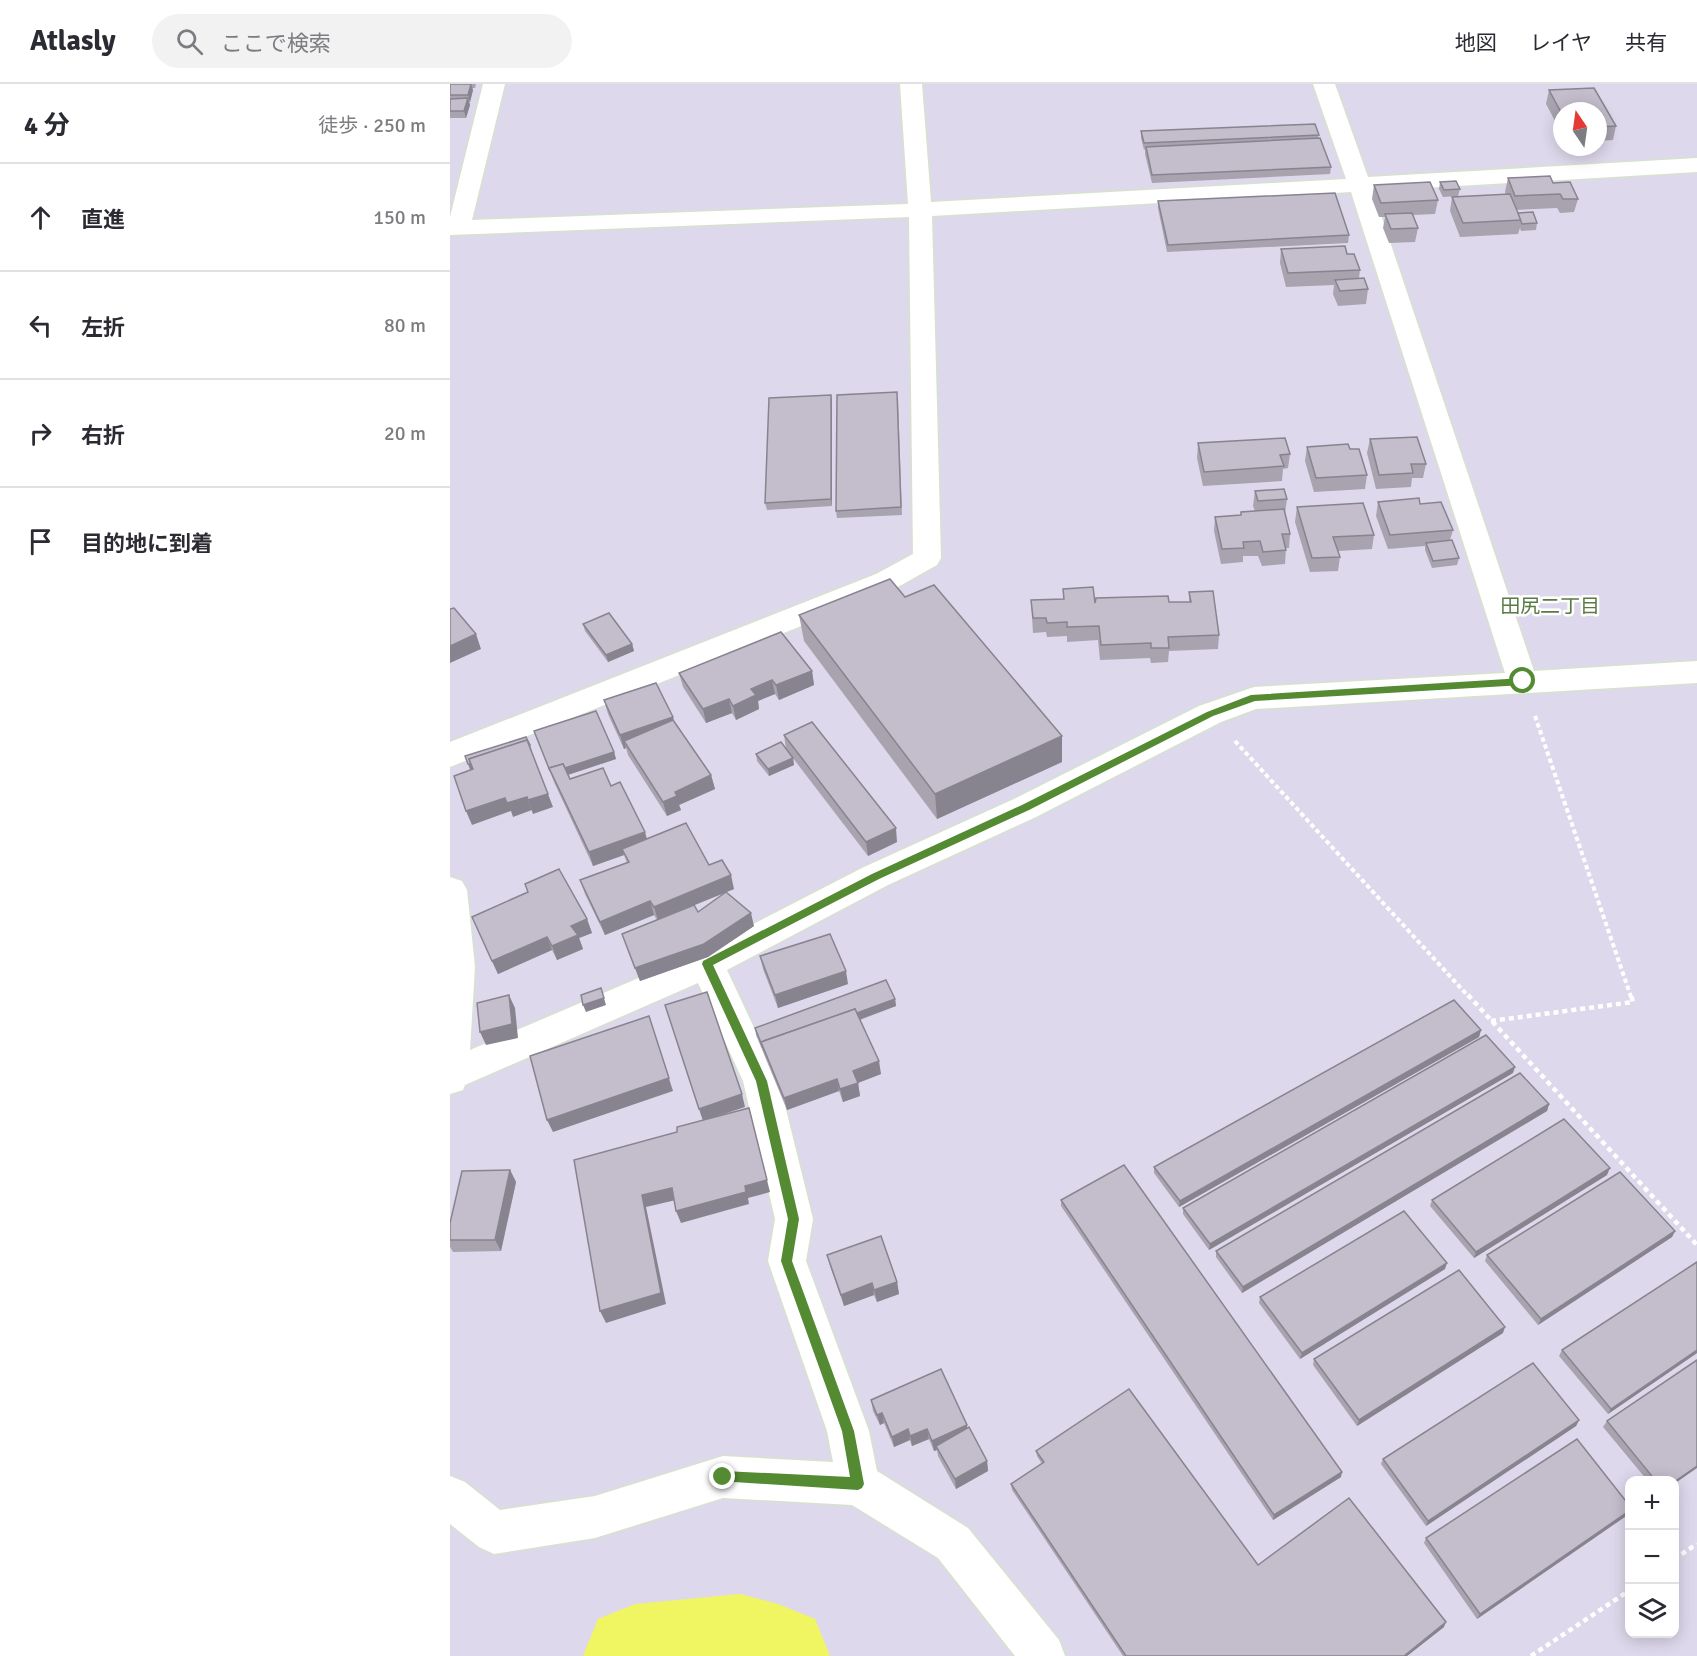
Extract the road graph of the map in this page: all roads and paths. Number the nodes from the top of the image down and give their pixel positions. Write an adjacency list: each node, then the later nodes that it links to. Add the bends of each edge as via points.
1 (494, 84): 7 (street)
2 (911, 84): 6 (street)
3 (1324, 84): 5 (street)
4 (1697, 165): 5 (street)
5 (1360, 186): 6 (street); 9 (street)
6 (920, 210): 7 (street); 11 (street, via 927,558 886,581)
7 (455, 227)
8 (1697, 672): 9 (street)
9 (1523, 681): 10 (street, via 1254,698); 14 (path, via 1633,1002)
10 (1210, 714): 13 (street, via 1025,808 876,876); 14 (path)
11 (450, 755)
12 (450, 890): 15 (street, via 458,967)
13 (707, 964): 15 (street); 17 (street, via 761,1081 794,1219 787,1261 848,1431)
14 (1491, 1021): 16 (path)
15 (450, 1076)
16 (1697, 1245)
17 (858, 1484): 18 (street, via 723,1477 595,1517 494,1532); 22 (street, via 953,1543)
18 (450, 1497)
19 (1697, 1544): 20 (path)
20 (1679, 1556)
21 (1625, 1593): 23 (path)
22 (1043, 1656)
23 (1531, 1656)

